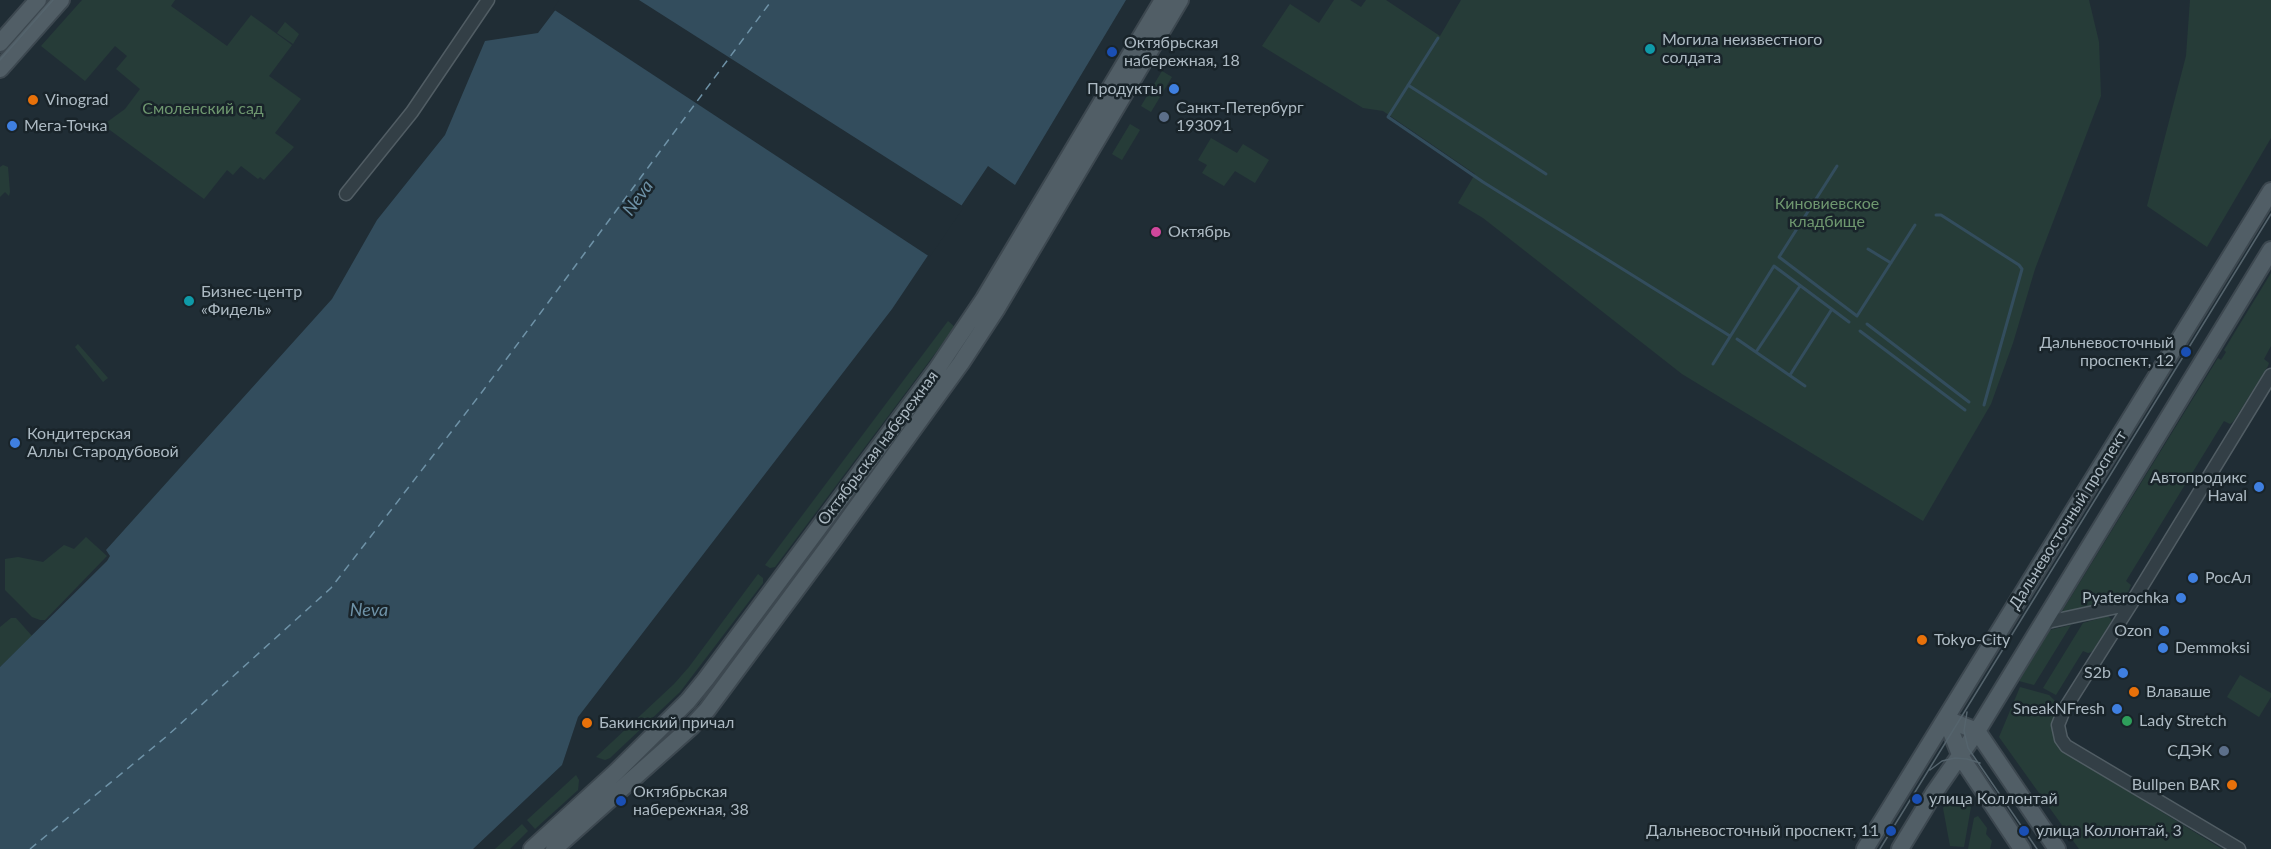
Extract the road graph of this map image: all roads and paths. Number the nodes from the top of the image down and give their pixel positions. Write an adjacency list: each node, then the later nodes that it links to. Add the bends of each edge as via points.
1 (38, 0): 6 (main road)
2 (61, 0): 7 (main road)
3 (488, 0): 9 (street, via 412,112)
4 (1163, 0): 18 (main road, Октябрьская набережная, via 984,300 897,424 688,701)
5 (1179, 0): 17 (main road, Октябрьская набережная, via 961,363 707,710)
6 (0, 43)
7 (2, 64)
8 (2271, 191): 14 (main road, Дальневосточный проспект)
9 (346, 194)
10 (2271, 250): 13 (main road, Дальневосточный проспект)
11 (2271, 375): 12 (street)
12 (2131, 604): 13 (street); 23 (street, via 2068,704 2058,725 2061,739 2066,746)
13 (2043, 623): 15 (main road, Дальневосточный проспект)
14 (1946, 719): 15 (main road); 16 (main road); 19 (main road, Дальневосточный проспект)
15 (1977, 731): 16 (main road, Дальневосточный проспект); 22 (main road)
16 (1961, 757): 20 (main road, Дальневосточный проспект); 21 (main road)
17 (564, 846)
18 (532, 849)
19 (1865, 849)
20 (1900, 849)
21 (2022, 849)
22 (2057, 849)
23 (2239, 849)

